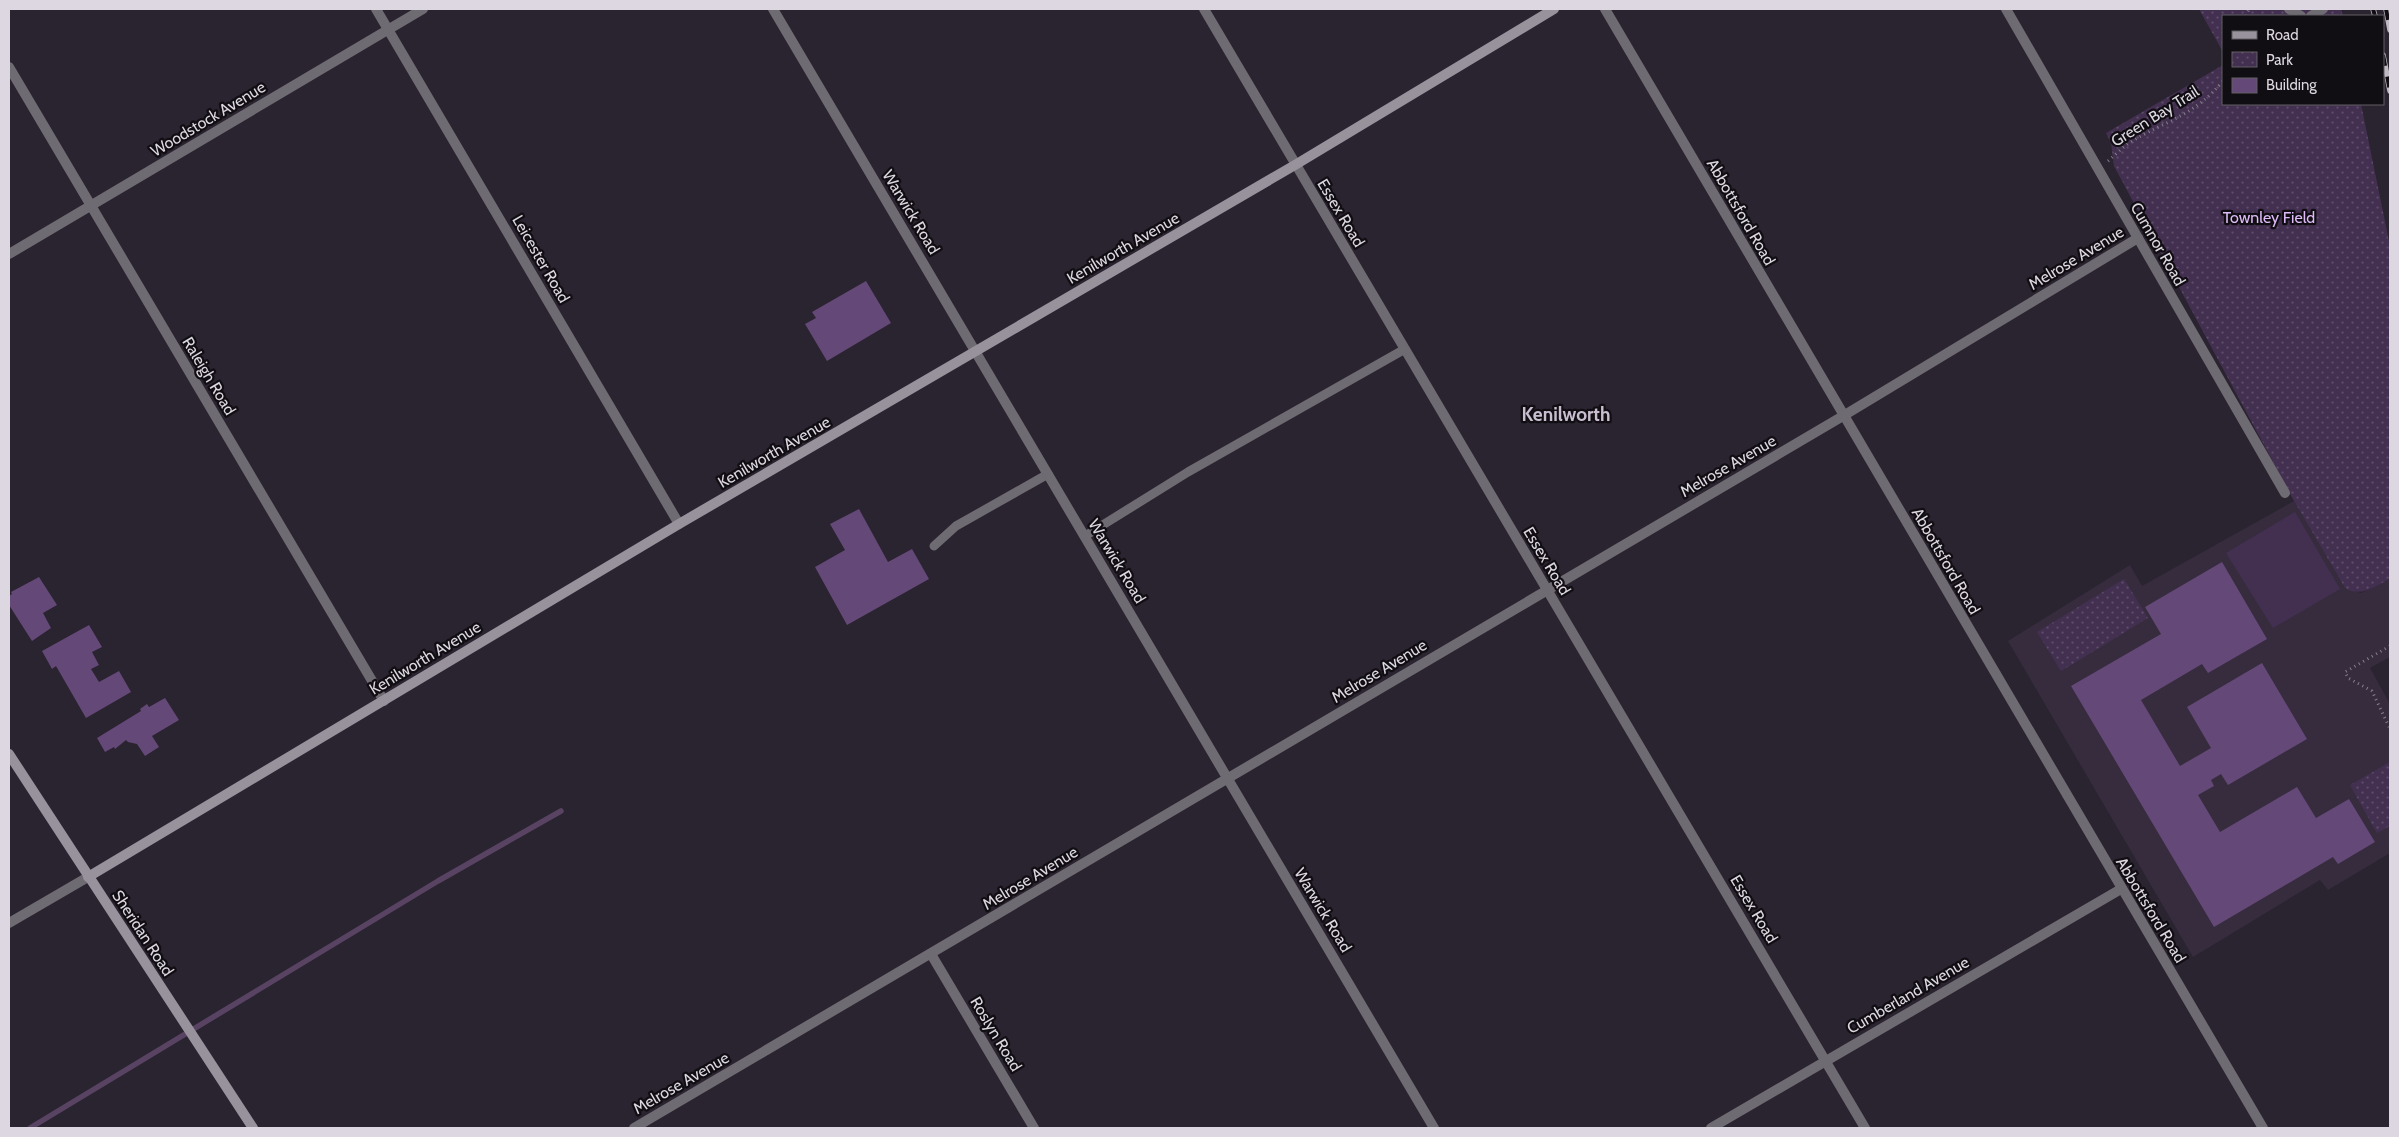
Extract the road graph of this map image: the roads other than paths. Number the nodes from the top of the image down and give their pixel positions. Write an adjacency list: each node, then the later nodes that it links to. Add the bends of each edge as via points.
1 (376, 9): 8 (street, Leicester Road)
2 (423, 9): 8 (street, Woodstock Avenue)
3 (773, 9): 15 (street, Warwick Road)
4 (1204, 9): 10 (street, Essex Road)
5 (1554, 9): 10 (street, Kenilworth Avenue)
6 (1605, 9): 16 (street, Abbottsford Road)
7 (2006, 9): 12 (street, Cumnor Road)
8 (389, 29): 11 (street, Woodstock Avenue); 19 (street, Leicester Road)
9 (9, 67): 11 (street, Raleigh Road)
10 (1295, 165): 14 (street, Essex Road); 15 (street, Kenilworth Avenue)
11 (91, 206): 13 (street, Woodstock Avenue); 23 (street, Raleigh Road)
12 (2138, 238): 16 (street, Melrose Avenue); 18 (street, Cumnor Road)
13 (9, 254)
14 (1405, 349): 20 (lane, via 1188,472); 22 (street, Essex Road)
15 (976, 352): 17 (street, Warwick Road); 19 (street, Kenilworth Avenue)
16 (1843, 416): 22 (street, Melrose Avenue); 27 (street, Abbottsford Road)
17 (1048, 474): 20 (street, Warwick Road); 21 (lane, via 956,526)
18 (2285, 493)
19 (678, 524): 23 (street, Kenilworth Avenue)
20 (1084, 536): 25 (street, Warwick Road)
21 (934, 546)
22 (1547, 589): 25 (street, Melrose Avenue); 30 (street, Essex Road)
23 (384, 701): 26 (street, Kenilworth Avenue)
24 (9, 754): 26 (street, Sheridan Road)
25 (1228, 778): 29 (street, Melrose Avenue); 34 (street, Warwick Road)
26 (88, 877): 28 (street, Kenilworth Avenue); 31 (street, Sheridan Road)
27 (2121, 889): 30 (street, Cumberland Avenue); 37 (street, Abbottsford Road)
28 (9, 923)
29 (931, 954): 32 (street, Melrose Avenue); 33 (street, Roslyn Road)
30 (1827, 1060): 35 (street, Cumberland Avenue); 36 (street, Essex Road)
31 (253, 1128)
32 (634, 1128)
33 (1034, 1128)
34 (1434, 1128)
35 (1711, 1128)
36 (1865, 1128)
37 (2262, 1128)

